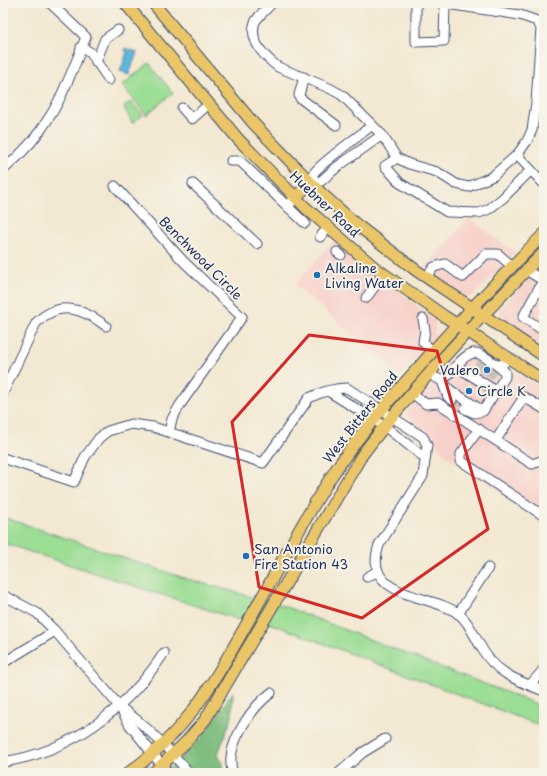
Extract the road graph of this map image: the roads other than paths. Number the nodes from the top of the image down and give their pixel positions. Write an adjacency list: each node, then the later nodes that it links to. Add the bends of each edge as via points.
1 (50, 3): 8 (street, via 86,37)
2 (125, 3): 12 (main road, Huebner Road)
3 (153, 3): 22 (main road, Huebner Road, via 254,124)
4 (272, 3): 10 (street, via 256,22 253,33 256,43 278,67)
5 (416, 3): 6 (street, via 416,42 444,41)
6 (442, 4): 17 (street, via 520,15 537,21 541,28 532,130)
7 (118, 30): 9 (street, via 105,38)
8 (82, 47): 9 (street, via 90,52); 20 (street, via 69,82 44,126 30,145)
9 (96, 62): 11 (street)
10 (304, 77): 14 (street, via 300,98); 15 (street, via 342,95)
11 (109, 80)
12 (209, 104): 13 (street, via 192,119); 26 (main road, Huebner Road, via 238,139)
13 (182, 108)
14 (336, 125)
15 (372, 125): 16 (street); 22 (street, via 325,161 314,173)
16 (382, 135): 18 (street); 22 (street, via 321,181)
17 (517, 155): 18 (street, via 493,176 468,187 456,184 437,172); 21 (street)
18 (397, 158): 21 (street, via 385,166 400,183 447,212 479,213 489,209)
19 (232, 161): 27 (street, via 240,161)
20 (3, 170)
21 (531, 170): 24 (street)
22 (311, 183): 26 (main road); 36 (main road, Huebner Road, via 357,225)
23 (193, 184): 32 (street)
24 (544, 184)
25 (115, 186): 72 (street, Benchwood Circle, via 184,262 242,317 180,405 172,419)
26 (295, 197): 27 (street); 29 (main road, Huebner Road)
27 (288, 207): 28 (street)
28 (305, 223)
29 (328, 228): 31 (street); 38 (main road, Huebner Road, via 341,249)
30 (544, 234): 34 (main road, West Bitters Road)
31 (320, 237)
32 (257, 244)
33 (544, 252): 35 (main road, West Bitters Road)
34 (512, 266): 36 (street, via 498,254 486,254 463,277 445,264 434,267); 40 (main road, West Bitters Road)
35 (526, 270): 37 (street); 41 (main road, West Bitters Road)
36 (426, 277): 40 (main road, Huebner Road)
37 (544, 280): 46 (street, via 523,317)
38 (379, 281): 39 (street); 43 (main road, Huebner Road)
39 (366, 298)
40 (471, 308): 41 (main road, Huebner Road); 43 (main road, West Bitters Road)
41 (482, 316): 45 (main road, West Bitters Road); 50 (main road, Huebner Road)
42 (423, 319): 48 (street, via 426,330 423,342)
43 (457, 324): 45 (main road, Huebner Road); 48 (main road, West Bitters Road)
44 (106, 326): 60 (street, via 94,318 70,309 58,309 44,315 36,323)
45 (468, 331): 47 (main road, Huebner Road); 49 (main road, West Bitters Road)
46 (544, 331)
47 (491, 346): 51 (main road, Huebner Road); 53 (street)
48 (432, 351): 64 (main road, West Bitters Road)
49 (448, 353): 52 (street); 54 (main road, West Bitters Road)
50 (544, 356)
51 (508, 357): 53 (street, via 504,363); 56 (main road, Huebner Road)
52 (457, 364): 53 (street); 53 (street, via 470,354 478,353); 55 (street)
53 (486, 368): 59 (street); 59 (street, via 506,375)
54 (429, 374): 55 (street); 61 (main road, West Bitters Road)
55 (442, 381): 62 (street, via 448,397); 67 (street, via 450,390)
56 (544, 381)
57 (351, 390): 58 (street, via 336,388); 63 (street); 64 (street)
58 (328, 391): 63 (street); 72 (street, via 319,393 304,404 263,463)
59 (496, 391): 67 (street)
60 (3, 393)
61 (412, 393): 68 (main road, West Bitters Road); 71 (street, via 426,404 438,403)
62 (452, 400)
63 (344, 401): 69 (street)
64 (382, 408): 68 (street); 69 (main road, West Bitters Road)
65 (465, 409): 67 (street, via 474,413)
66 (544, 409): 74 (street, via 524,397)
67 (484, 411)
68 (393, 416): 70 (main road, West Bitters Road); 73 (street)
69 (373, 420): 70 (street); 80 (main road, West Bitters Road, via 330,478)
70 (384, 426): 75 (street); 82 (main road, West Bitters Road, via 362,455)
71 (479, 429): 74 (street); 79 (street, via 461,454 461,461)
72 (169, 432): 76 (street, via 131,424 108,431 91,447 74,482)
73 (419, 434): 75 (street); 77 (street, via 427,445)
74 (496, 440): 78 (street, via 532,464)
75 (410, 445): 77 (street)
76 (3, 458)
77 (425, 458): 83 (street, via 423,476 375,554)
78 (544, 460)
79 (544, 516)
80 (282, 563): 82 (street); 85 (main road, West Bitters Road)
81 (488, 568): 88 (street)
82 (293, 569): 87 (main road, West Bitters Road)
83 (378, 571): 84 (street); 88 (street, via 390,587)
84 (367, 577)
85 (264, 593): 87 (street); 100 (main road, West Bitters Road, via 211,687 196,709)
86 (3, 594): 89 (street, via 37,614)
87 (277, 597): 102 (main road, West Bitters Road, via 205,720)
88 (458, 614): 93 (street, via 468,623 487,658 496,668 507,676)
89 (55, 631): 91 (street); 96 (street)
90 (164, 653): 96 (street, via 137,690)
91 (3, 662)
92 (544, 669): 93 (street)
93 (530, 685): 94 (street)
94 (544, 691)
95 (270, 693): 108 (street, via 254,707 233,744 230,754)
96 (120, 707): 97 (street); 98 (street); 103 (street, via 96,726 58,746)
97 (140, 722): 98 (street); 100 (street)
98 (133, 729): 101 (street)
99 (385, 739): 109 (street, via 362,753)
100 (164, 745): 101 (main road, West Bitters Road); 102 (street)
101 (153, 754): 104 (street); 105 (main road, West Bitters Road)
102 (173, 755): 104 (main road, West Bitters Road); 107 (street)
103 (3, 762)
104 (165, 769): 106 (main road, West Bitters Road)
105 (128, 773)
106 (154, 773)
107 (189, 773)
108 (232, 773)
109 (339, 773)

